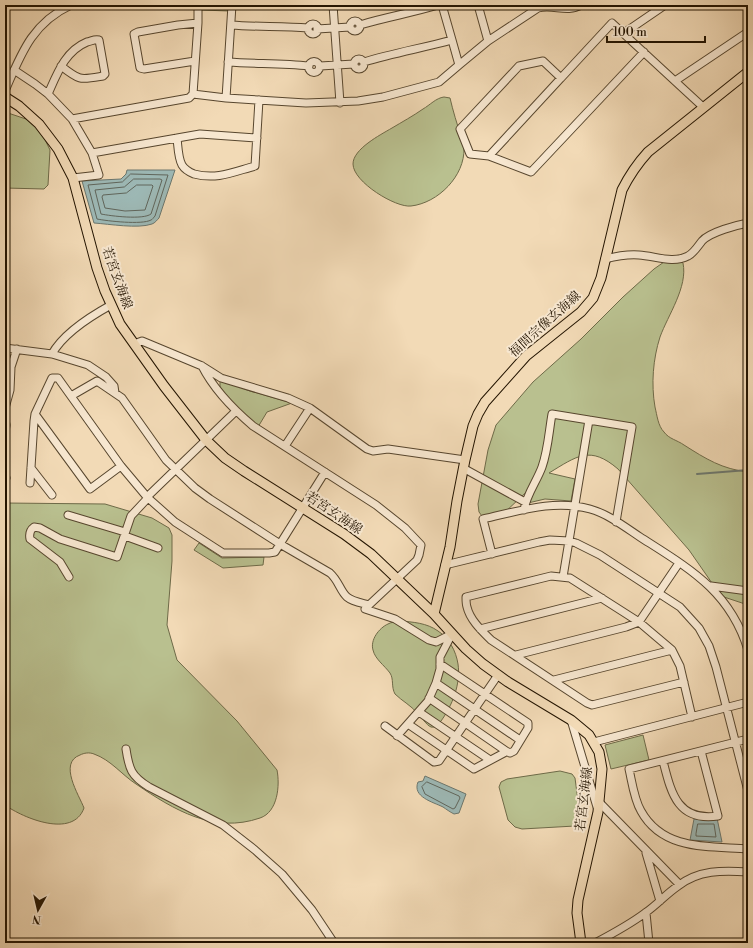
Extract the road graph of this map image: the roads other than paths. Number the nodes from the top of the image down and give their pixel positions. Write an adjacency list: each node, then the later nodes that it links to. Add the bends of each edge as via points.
1 (71, 5): 23 (street, via 37,29 25,46)
2 (198, 5): 10 (street)
3 (232, 5): 11 (street)
4 (333, 5): 12 (street)
5 (438, 5): 12 (street, via 360,25 353,22 350,27)
6 (442, 5): 15 (street)
7 (478, 5): 16 (street)
8 (581, 5): 16 (street, via 569,9 545,6 538,8)
9 (665, 5): 14 (street)
10 (198, 23): 18 (street); 18 (street, via 134,34 140,68)
11 (231, 24): 12 (street, via 308,28 308,32 312,34 318,29); 19 (street)
12 (335, 28): 22 (street)
13 (748, 32): 26 (street)
14 (624, 33): 17 (street); 25 (street, via 612,22)
15 (452, 40): 20 (street); 22 (street, via 364,62 357,59 354,64)
16 (488, 41): 20 (street)
17 (644, 52): 26 (street); 39 (street, via 531,172)
18 (195, 61): 29 (street)
19 (228, 62): 22 (street, via 284,63 309,66 310,70 315,72 320,66); 31 (street)
20 (459, 65): 33 (street, via 439,82 425,87 383,97)
21 (61, 66): 21 (street, via 69,54 83,44 99,40 105,74 103,76 78,79); 28 (street)
22 (337, 66): 33 (street)
23 (14, 70): 27 (street); 28 (street)
24 (748, 72): 34 (main road, 福間宗像玄海線)
25 (561, 78): 39 (street); 39 (street, via 543,61 519,66 487,100 460,130 470,154)
26 (676, 81): 34 (street)
27 (5, 91)
28 (48, 94): 35 (street)
29 (193, 94): 31 (street); 35 (street, via 189,98)
30 (5, 97): 40 (main road, 若宮玄海線, via 19,106 46,131)
31 (226, 98): 32 (street)
32 (259, 100): 33 (street); 37 (street)
33 (340, 103)
34 (703, 107): 42 (main road, 福間宗像玄海線, via 648,152 629,177 620,196)
35 (72, 119): 38 (street)
36 (177, 138): 37 (street, via 200,134); 37 (street, via 183,167 188,172 217,177 255,166); 38 (street)
37 (257, 138)
38 (92, 153): 40 (street, via 100,175)
39 (489, 156)
40 (73, 178): 43 (main road, 若宮玄海線, via 97,268)
41 (748, 223): 42 (street, via 725,229 703,240 688,256 675,259 624,255)
42 (605, 259): 60 (main road, 福間宗像玄海線, via 596,291 588,305 526,356 485,402 473,426)
43 (111, 305): 44 (main road, 若宮玄海線); 47 (street, via 74,330)
44 (134, 344): 48 (street, via 142,341); 58 (main road, 若宮玄海線)
45 (5, 348): 46 (street)
46 (18, 350): 47 (street); 51 (street, via 11,368 10,390)
47 (52, 354): 49 (street, via 88,365 106,377 114,386)
48 (202, 366): 52 (street, via 221,378 288,398); 53 (street)
49 (115, 393): 50 (street, via 98,380); 63 (street, via 122,398 149,438)
50 (71, 396): 54 (street, via 58,378 52,378); 61 (street)
51 (5, 408)
52 (310, 408): 59 (street); 60 (street, via 367,449 388,449)
53 (236, 411): 58 (street); 59 (street, via 253,426)
54 (35, 414): 61 (street, via 90,489); 62 (street)
55 (5, 420): 57 (street)
56 (589, 420): 68 (street, via 552,414 543,464); 69 (street); 73 (street, via 632,427)
57 (5, 432)
58 (206, 440): 63 (street); 70 (main road, 若宮玄海線, via 225,458)
59 (285, 446): 64 (street)
60 (464, 464): 68 (street); 80 (main road, 福間宗像玄海線)
61 (121, 466): 67 (street)
62 (31, 468): 65 (street); 66 (street)
63 (176, 470): 67 (street); 76 (street, via 210,499)
64 (325, 472): 70 (street); 83 (street, via 376,505 421,544 417,560)
65 (30, 483)
66 (52, 495)
67 (146, 497): 74 (street, via 131,516); 76 (street, via 175,522 223,553 269,553 275,552)
68 (525, 502): 71 (street)
69 (575, 507): 71 (street, via 550,505); 73 (street, via 604,514); 75 (street)
70 (302, 508): 76 (street); 83 (main road, 若宮玄海線, via 344,534)
71 (524, 510): 78 (street, via 483,519)
72 (68, 515): 74 (street)
73 (616, 522): 79 (street)
74 (125, 534): 77 (street); 81 (street, via 117,557 60,539 40,528 31,529 30,539 60,562)
75 (569, 541): 78 (street, via 544,541); 82 (street); 86 (street, via 600,555)
76 (280, 544): 83 (street, via 330,573 344,593 354,601 369,605)
77 (158, 548)
78 (492, 554): 80 (street)
79 (679, 563): 84 (street); 86 (street)
80 (445, 565): 89 (main road, 福間宗像玄海線)
81 (69, 577)
82 (563, 577): 87 (street, via 570,578); 91 (street, via 552,576 466,597 467,607)
83 (398, 579): 89 (main road, 若宮玄海線)
84 (711, 586): 85 (street); 94 (street, via 737,621)
85 (748, 591)
86 (659, 594): 90 (street); 104 (street, via 680,607 699,628 709,646)
87 (602, 598): 90 (street); 91 (street)
88 (365, 609): 92 (street, via 395,619 429,640 436,642)
89 (434, 614): 92 (main road, 若宮玄海線)
90 (639, 622): 93 (street); 95 (street)
91 (480, 629): 95 (street, via 491,640)
92 (452, 634): 96 (street, via 440,657); 97 (main road, 若宮玄海線)
93 (672, 650): 98 (street); 99 (street, via 678,659)
94 (748, 650)
95 (516, 655): 98 (street)
96 (440, 664): 100 (street); 101 (street)
97 (498, 675): 101 (street); 108 (main road, 若宮玄海線)
98 (554, 680): 99 (street, via 592,705)
99 (684, 682): 107 (street)
100 (436, 683): 102 (street); 105 (street)
101 (485, 695): 105 (street); 115 (street, via 528,724)
102 (429, 698): 106 (street); 109 (street)
103 (748, 702): 104 (street)
104 (727, 708): 107 (street); 117 (street)
105 (475, 709): 109 (street); 115 (street)
106 (419, 712): 110 (street); 113 (street)
107 (692, 717): 116 (street)
108 (571, 720): 116 (main road, 若宮玄海線); 125 (street)
109 (465, 723): 113 (street); 120 (street)
110 (408, 724): 112 (street); 119 (street)
111 (385, 726): 112 (street)
112 (398, 736): 119 (street, via 434,762 439,761)
113 (456, 737): 119 (street); 122 (street)
114 (748, 739): 117 (street)
115 (520, 740): 120 (street, via 513,753)
116 (594, 742): 125 (main road, 若宮玄海線, via 602,769)
117 (736, 742): 121 (street); 124 (street)
118 (126, 749): 132 (street, via 128,762 138,780 223,825 282,874 312,910)
119 (446, 750): 122 (street, via 474,769)
120 (506, 751): 122 (street)
121 (701, 751): 123 (street); 123 (street, via 718,816 698,816 679,804 670,790)
122 (490, 760)
123 (663, 761): 126 (street, via 629,769 640,810 657,830 681,843)
124 (748, 791)
125 (599, 807): 127 (street); 133 (main road, 若宮玄海線, via 578,900)
126 (748, 849)
127 (645, 850): 129 (street); 130 (street)
128 (748, 872): 129 (street, via 710,872)
129 (679, 884): 130 (street)
130 (660, 901): 131 (street)
131 (646, 912): 134 (street); 135 (street)
132 (334, 943)
133 (581, 943)
134 (595, 943)
135 (649, 943)

